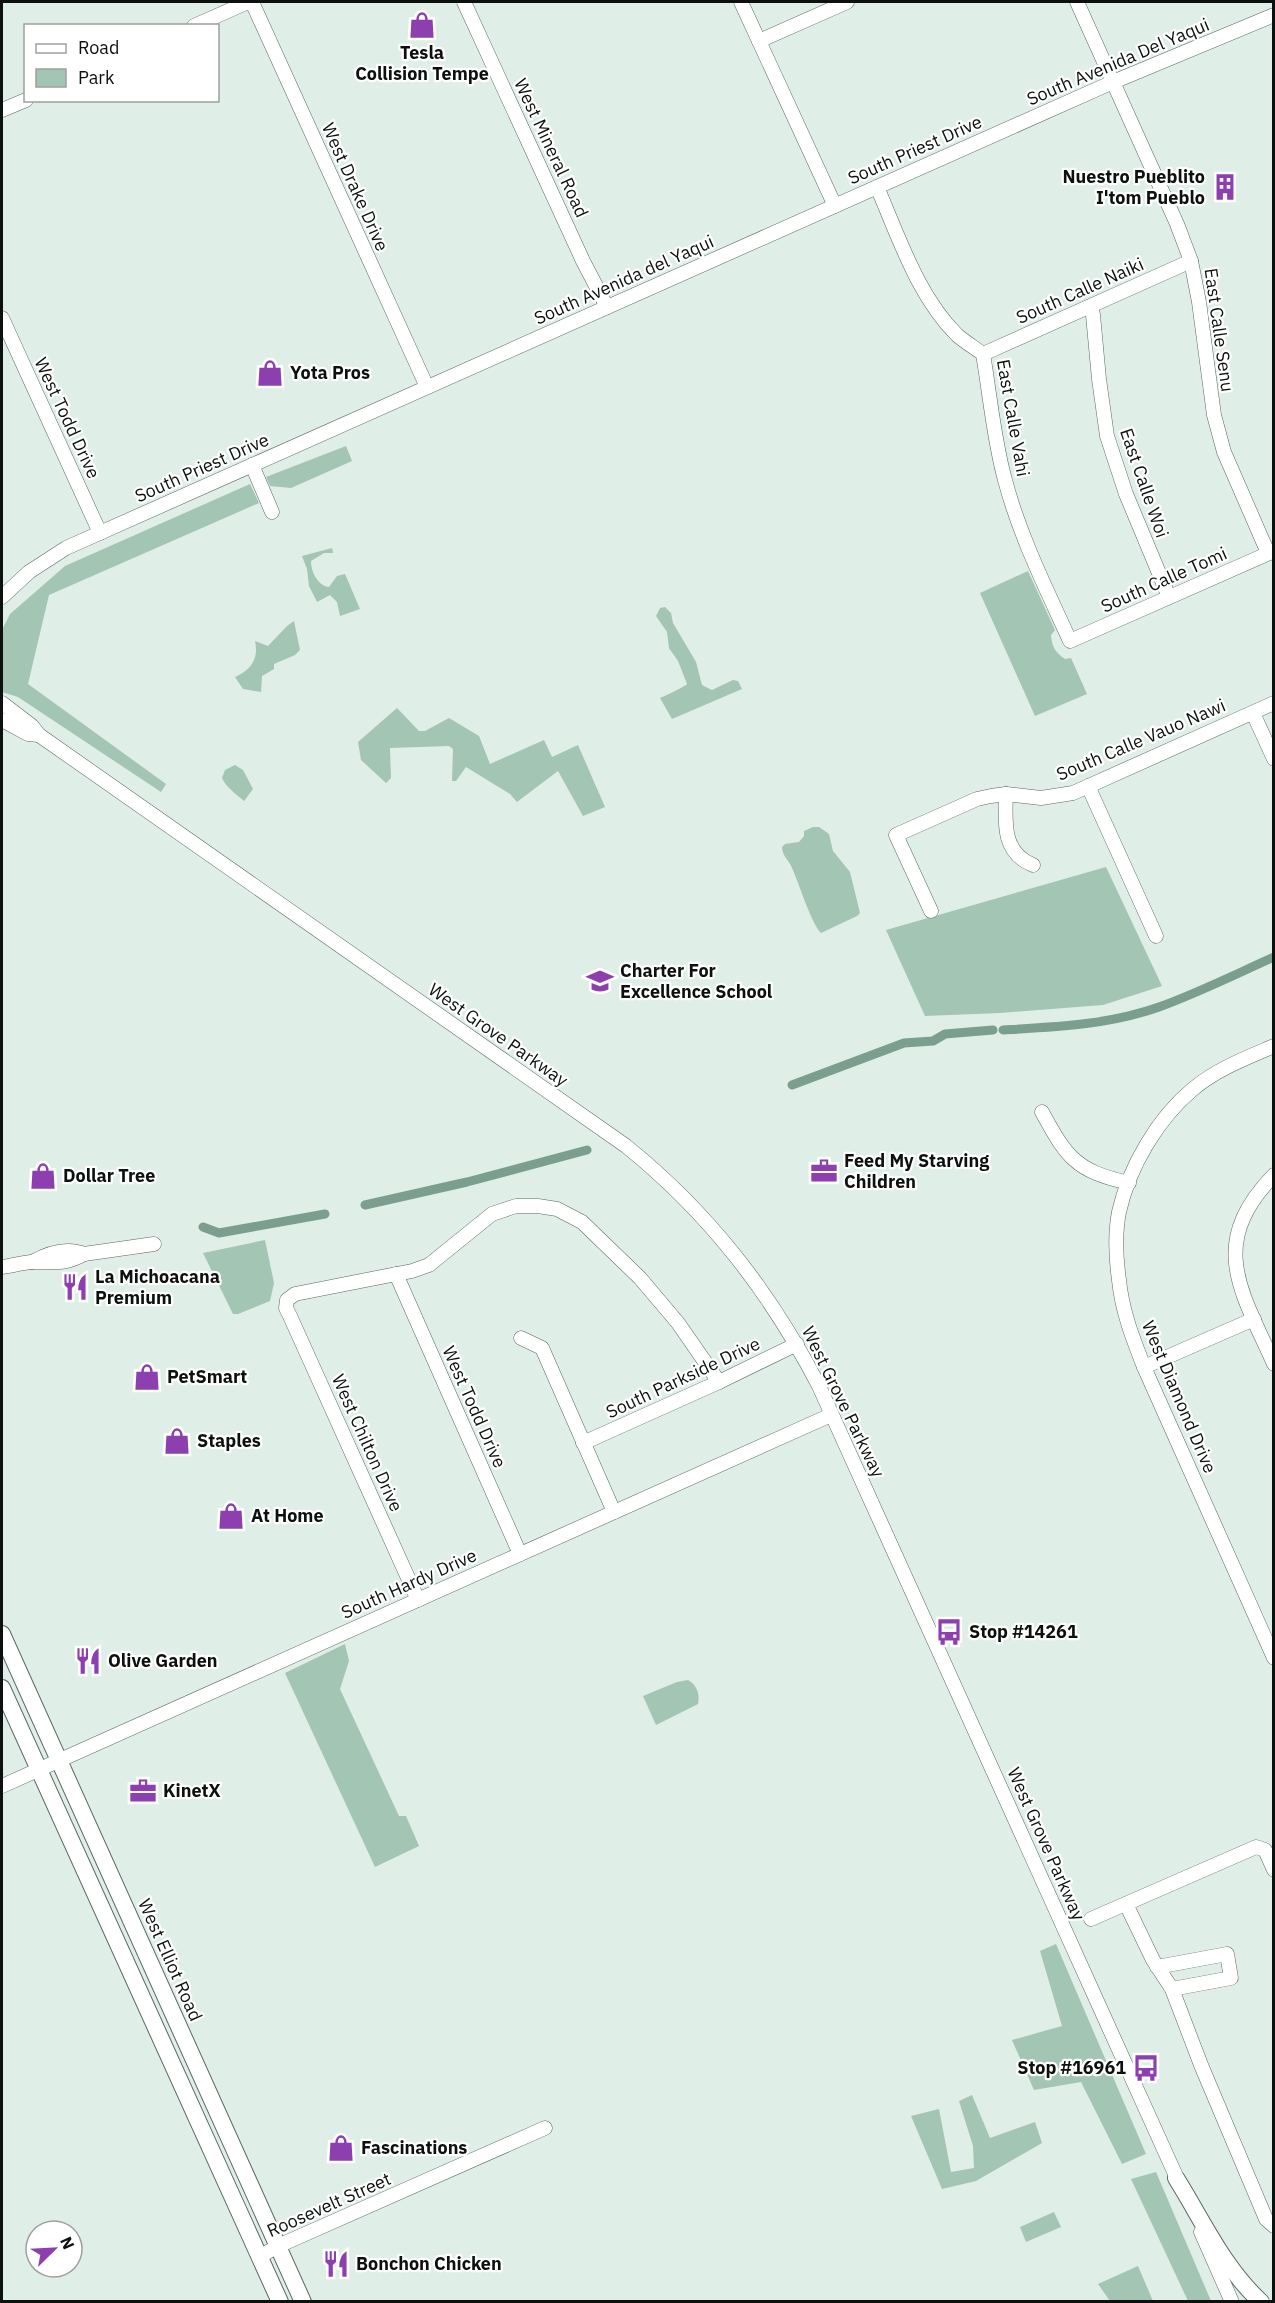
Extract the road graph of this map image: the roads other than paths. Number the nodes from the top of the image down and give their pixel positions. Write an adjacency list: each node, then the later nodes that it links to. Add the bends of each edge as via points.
1 (250, 2): 7 (street); 20 (street, West Drake Drive)
2 (464, 2): 17 (street, West Mineral Road)
3 (741, 2): 8 (street)
4 (847, 2): 8 (street)
5 (1077, 2): 9 (street, East Calle Senu)
6 (1274, 15): 9 (street, South Avenida Del Yaqui)
7 (199, 24)
8 (759, 41): 14 (street)
9 (1113, 82): 12 (street, South Avenida Del Yaqui); 15 (street, East Calle Senu)
10 (24, 101): 11 (street)
11 (2, 110)
12 (1010, 128): 13 (street, South Priest Drive)
13 (877, 187): 14 (street, South Priest Drive); 19 (street, East Calle Vahi, via 924,293 959,336)
14 (835, 206): 17 (street, South Avenida del Yaqui)
15 (1191, 261): 16 (street, South Calle Naiki); 24 (street, East Calle Senu, via 1214,415 1224,452)
16 (1090, 306): 19 (street, South Calle Naiki); 26 (street, East Calle Woi, via 1107,436 1126,494)
17 (607, 307): 20 (street, South Avenida del Yaqui)
18 (2, 318): 23 (street, West Todd Drive)
19 (983, 354): 27 (street, East Calle Vahi, via 996,443 1010,500 1025,544)
20 (427, 387): 21 (street, South Priest Drive)
21 (252, 465): 22 (street); 23 (street, South Priest Drive)
22 (272, 512)
23 (100, 533): 25 (street, South Priest Drive, via 44,561)
24 (1271, 552): 26 (street, South Calle Tomi)
25 (2, 597)
26 (1169, 597): 27 (street, South Calle Tomi)
27 (1070, 642)
28 (2, 703): 32 (street, West Grove Parkway)
29 (1274, 703): 30 (street, South Calle Vauo Nawi)
30 (1253, 713): 33 (street); 34 (street, South Calle Vauo Nawi)
31 (2, 720): 32 (street, West Grove Parkway, via 28,734)
32 (39, 735): 48 (street, West Grove Parkway, via 620,1142 674,1188 722,1238 764,1291)
33 (1274, 759)
34 (1088, 786): 35 (street, South Calle Vauo Nawi, via 1073,793 1041,798); 38 (street)
35 (1006, 794): 36 (street, via 1005,827 1010,843 1021,860); 37 (street, South Calle Vauo Nawi, via 976,799 896,835)
36 (1033, 865)
37 (931, 911)
38 (1156, 936)
39 (1274, 1046): 42 (street, via 1227,1067 1193,1089 1142,1151)
40 (1042, 1112): 42 (street, via 1067,1154 1101,1177)
41 (1274, 1175): 46 (street, via 1255,1194 1240,1225 1234,1251 1238,1281)
42 (1129, 1183): 50 (street, West Diamond Drive, via 1119,1213 1119,1281)
43 (154, 1244): 44 (street, via 84,1254 57,1263)
44 (2, 1267)
45 (396, 1274): 51 (street, via 429,1265 492,1214 516,1206 557,1209 582,1222 640,1278 678,1323); 55 (street, West Todd Drive); 56 (street, West Chilton Drive, via 303,1292 287,1300 286,1308)
46 (1254, 1319): 49 (street); 50 (street)
47 (521, 1338): 53 (street, via 542,1348)
48 (797, 1344): 51 (street, South Parkside Drive); 52 (street, West Grove Parkway)
49 (1274, 1364)
50 (1144, 1368): 58 (street, West Diamond Drive)
51 (719, 1382): 53 (street, South Parkside Drive)
52 (831, 1415): 54 (street, South Hardy Drive); 70 (street, West Grove Parkway)
53 (584, 1443): 54 (street)
54 (614, 1512): 55 (street, South Hardy Drive)
55 (520, 1554): 56 (street, South Hardy Drive)
56 (418, 1600): 61 (street, South Hardy Drive)
57 (2, 1634): 61 (main road, West Elliot Road)
58 (1270, 1641): 59 (street, West Diamond Drive)
59 (1274, 1658)
60 (2, 1688): 62 (main road)
61 (59, 1761): 62 (street, South Hardy Drive); 72 (main road, West Elliot Road)
62 (39, 1770): 63 (street, South Hardy Drive); 73 (main road)
63 (2, 1786)
64 (1274, 1870): 65 (street, via 1265,1850 1256,1847)
65 (1126, 1904): 66 (street); 67 (street)
66 (1091, 1919)
67 (1157, 1967): 68 (street); 68 (street, via 1227,1954 1232,1978)
68 (1172, 1989): 71 (street, via 1266,2218)
69 (545, 2128): 72 (street, Roosevelt Street)
70 (1176, 2178): 76 (street, West Grove Parkway); 77 (main road, via 1221,2256)
71 (1274, 2226)
72 (278, 2246): 73 (street, Roosevelt Street); 75 (main road, West Elliot Road)
73 (260, 2257): 74 (main road)
74 (280, 2301)
75 (303, 2301)
76 (1232, 2301)
77 (1261, 2301)

